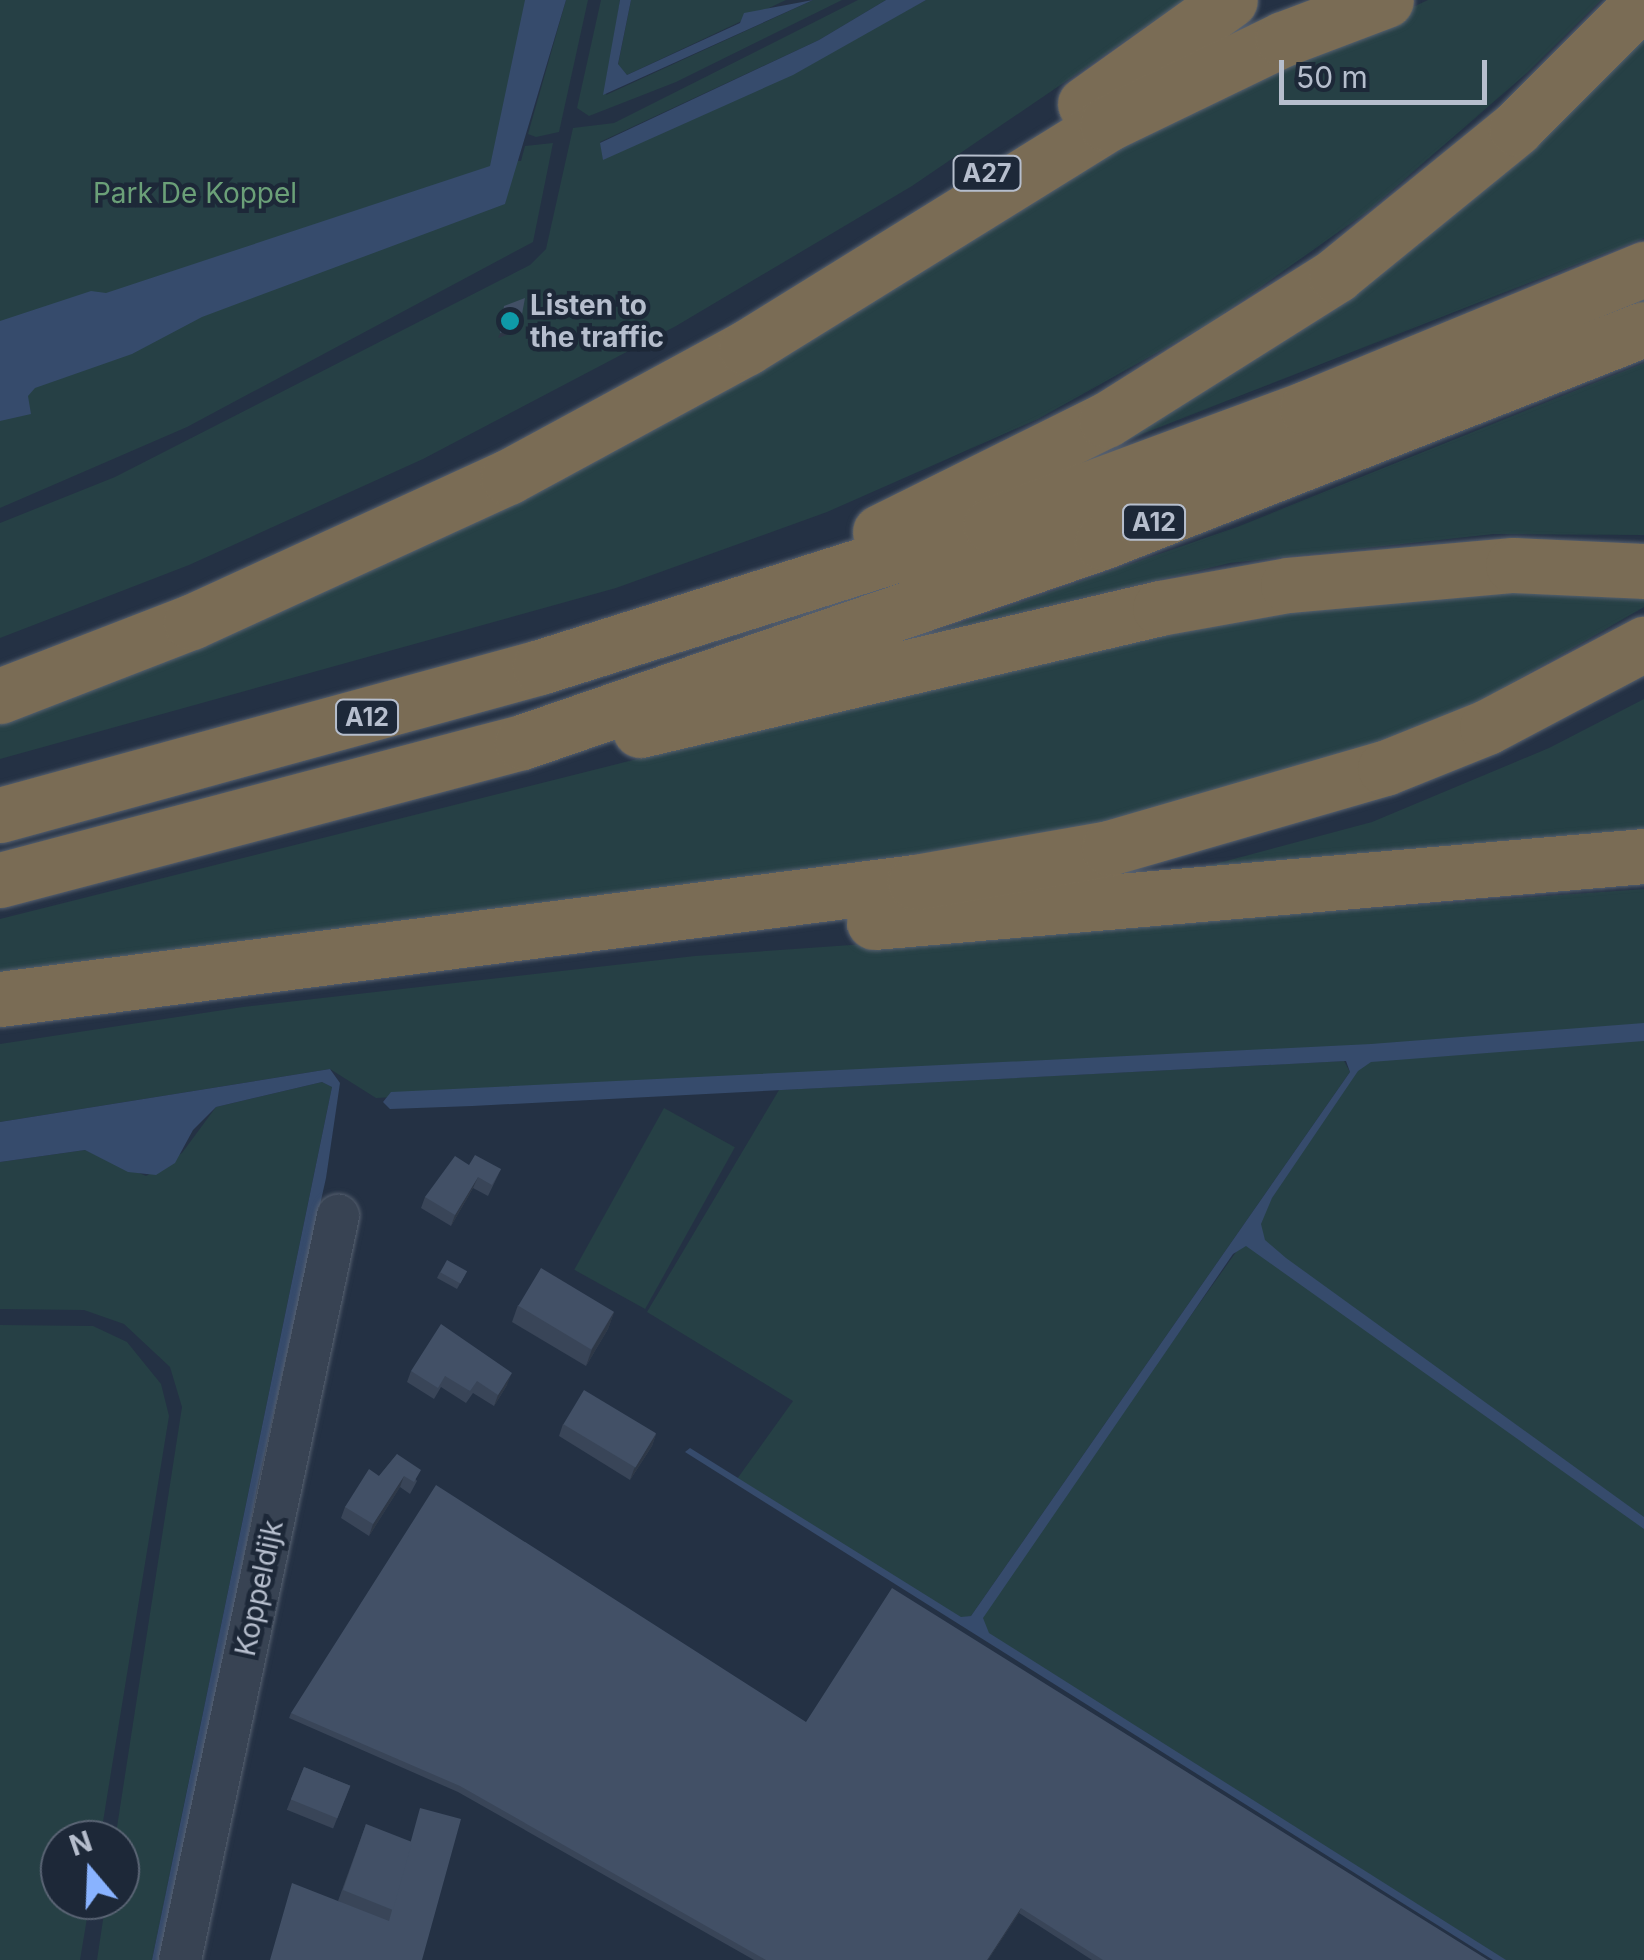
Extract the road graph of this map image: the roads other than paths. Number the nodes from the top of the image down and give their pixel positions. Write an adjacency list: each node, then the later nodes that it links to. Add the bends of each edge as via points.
1 (1230, 0): 6 (highway, A27, via 974,182 860,253)
2 (1386, 0): 6 (highway, via 1267,46 1107,124)
3 (1644, 0): 8 (highway, via 1428,206 1226,350 1106,420)
4 (1644, 269): 8 (highway, A12, via 1110,481)
5 (1644, 330): 11 (highway, A12, via 1102,542)
6 (746, 348): 10 (highway, via 550,455 355,550)
7 (1644, 571): 11 (highway, A12, via 1513,565 1288,585 1160,608 664,727)
8 (730, 607): 12 (highway, A12, via 345,724)
9 (1628, 654): 15 (highway, via 1384,768 1194,828 915,882)
10 (0, 696)
11 (522, 742): 14 (highway, A12)
12 (0, 815)
13 (1644, 856): 15 (highway, via 718,937)
14 (0, 880)
15 (667, 914): 16 (highway)
16 (0, 999)
17 (338, 1216): 18 (street, Koppeldijk)
18 (180, 1960)

